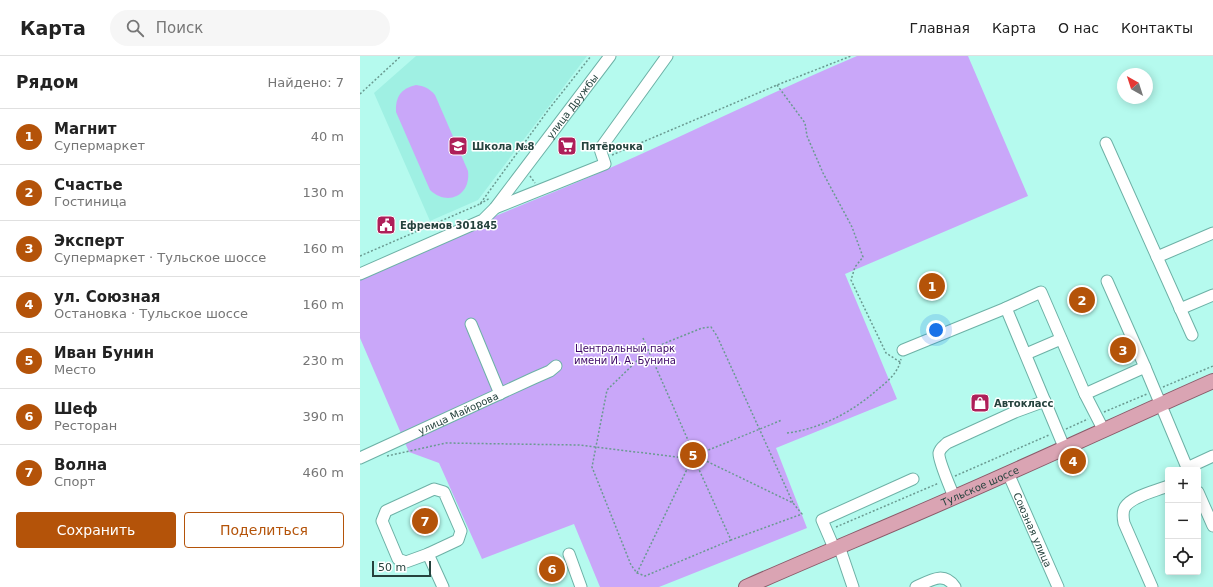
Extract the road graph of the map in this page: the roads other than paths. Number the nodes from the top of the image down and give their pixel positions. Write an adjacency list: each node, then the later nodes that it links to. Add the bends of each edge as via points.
1 (610, 56): 4 (street, улица Дружбы)
2 (663, 58): 4 (street, via 600,149 605,164)
3 (1106, 143): 6 (street)
4 (495, 208): 7 (street, улица Дружбы, via 483,220)
5 (1213, 233): 6 (street)
6 (1157, 257): 11 (street)
7 (360, 274)
8 (1107, 281): 18 (street, via 1116,312)
9 (1213, 295): 11 (street)
10 (1006, 308): 14 (street, via 1041,292); 15 (street); 16 (street)
11 (1180, 309): 13 (street)
12 (471, 324): 20 (street)
13 (1192, 335)
14 (1061, 339): 16 (street); 21 (street)
15 (903, 350)
16 (1026, 354): 22 (street)
17 (556, 366): 20 (street, улица Майорова)
18 (1145, 367): 21 (street); 23 (street)
19 (1213, 382): 23 (main road, Тульское шоссе)
20 (500, 394): 27 (street, улица Майорова)
21 (1085, 394): 24 (street)
22 (1045, 401): 25 (street); 33 (street, via 1015,412 941,448 939,454)
23 (1161, 404): 24 (main road, Тульское шоссе); 28 (street)
24 (1103, 430): 25 (main road, Тульское шоссе)
25 (1064, 447): 30 (main road, Тульское шоссе)
26 (1213, 456): 29 (street)
27 (360, 458)
28 (1187, 467)
29 (1192, 467)
30 (1008, 473): 33 (main road, Тульское шоссе); 45 (street, Союзная улица)
31 (913, 479): 36 (street, via 822,520)
32 (1165, 487): 46 (street, via 1130,502 1123,516)
33 (954, 497): 36 (main road, Тульское шоссе)
34 (1201, 499): 35 (street)
35 (1213, 526)
36 (837, 547): 41 (main road, Тульское шоссе); 42 (street)
37 (428, 554): 37 (street, via 406,562 398,559 382,521 386,511 434,488 444,492 461,531 458,540); 39 (street)
38 (569, 554): 40 (street)
39 (443, 587)
40 (581, 587)
41 (746, 587)
42 (853, 587)
43 (916, 587): 44 (street, via 936,578 949,580)
44 (955, 587)
45 (1058, 587)
46 (1152, 587)

